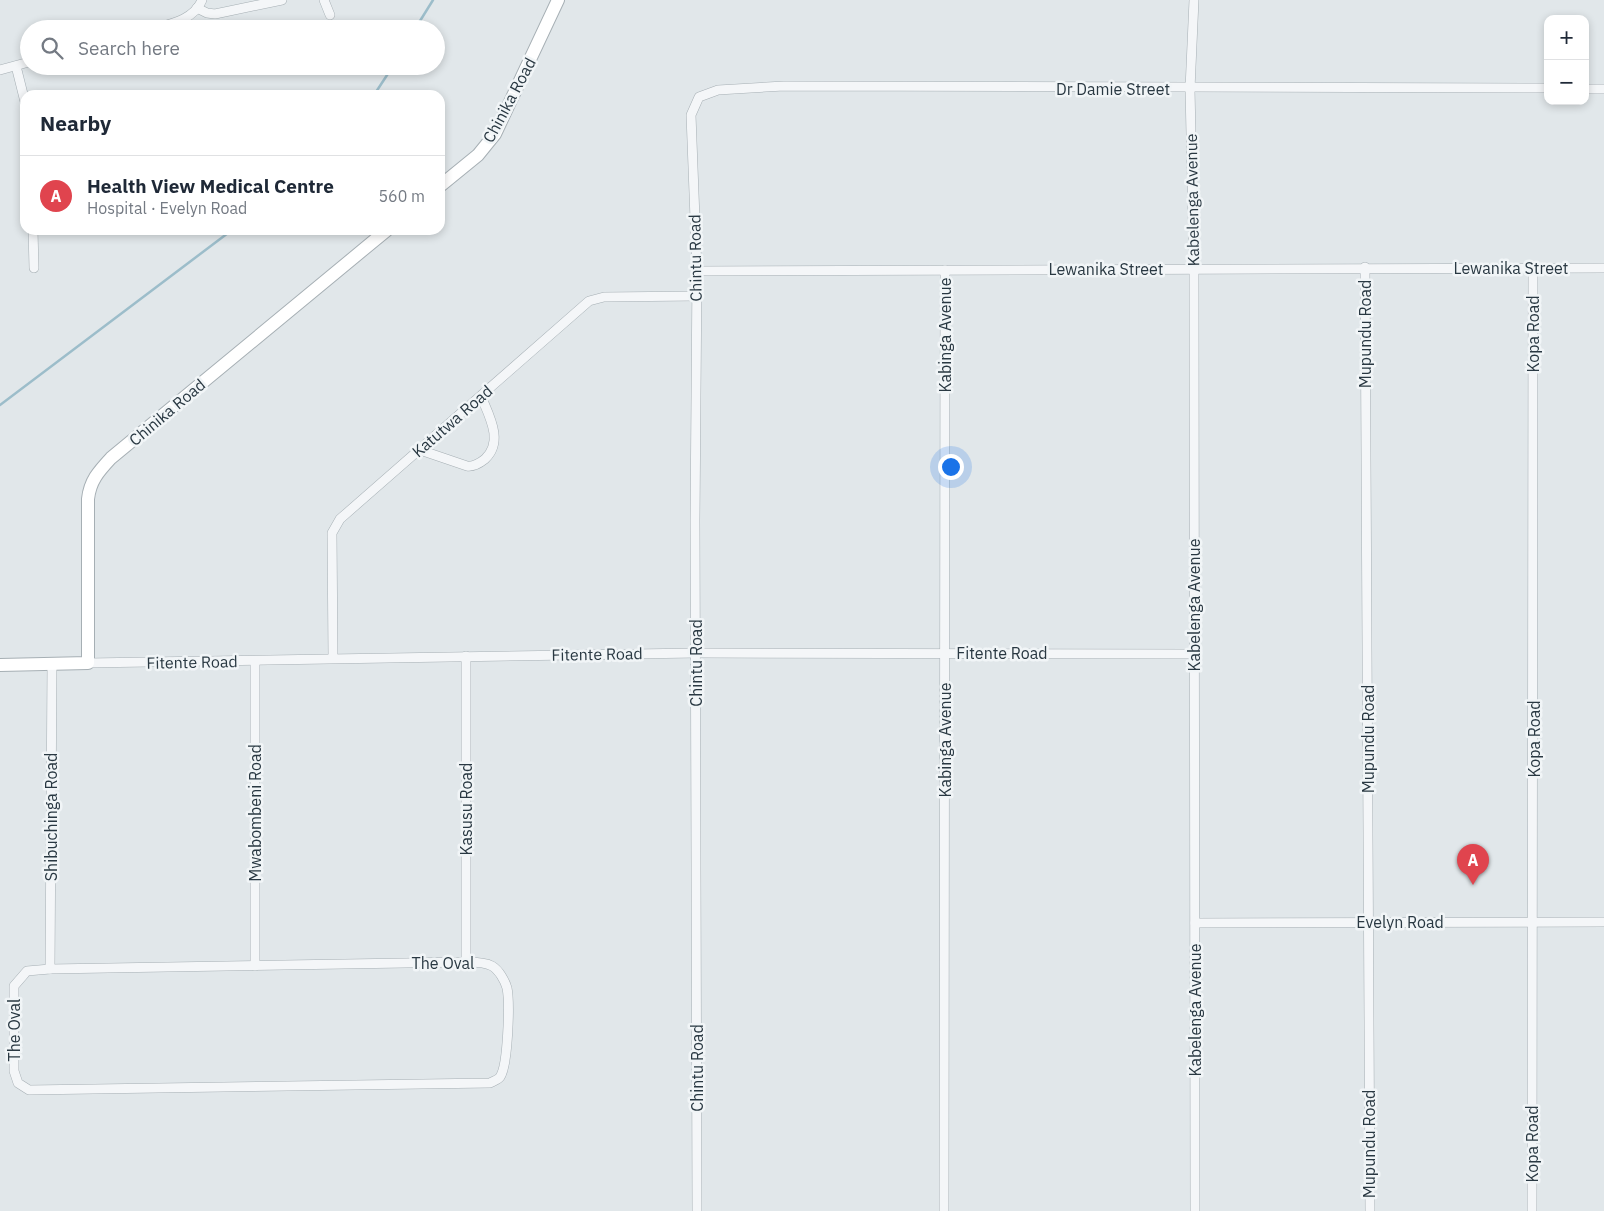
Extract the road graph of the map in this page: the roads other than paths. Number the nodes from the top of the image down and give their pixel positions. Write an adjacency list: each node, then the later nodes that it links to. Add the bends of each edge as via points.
1 (282, 0): 5 (street, via 215,14 207,13)
2 (324, 0): 6 (street)
3 (558, 0): 17 (main road, Chinika Road, via 494,134 478,155)
4 (1194, 0): 12 (street, Kabelenga Avenue)
5 (200, 4): 7 (street)
6 (330, 15)
7 (180, 20)
8 (20, 65): 9 (street)
9 (16, 66): 10 (street); 15 (street)
10 (0, 70)
11 (1544, 88): 12 (street, Dr Damie Street)
12 (1190, 89): 16 (street, Dr Damie Street, via 784,86 707,92 700,97); 24 (street, Kabelenga Avenue)
13 (1589, 89): 14 (street)
14 (1604, 89)
15 (22, 90)
16 (691, 115): 26 (street, Chintu Road)
17 (445, 182)
18 (33, 235): 21 (street)
19 (382, 235): 36 (main road, Chinika Road, via 111,458 92,480 88,500)
20 (1365, 267): 22 (street, Lewanika Street); 24 (street, Lewanika Street); 39 (street, Mupundu Road)
21 (34, 268)
22 (1533, 268): 23 (street, Lewanika Street); 40 (street, Kopa Road)
23 (1604, 268)
24 (1194, 269): 25 (street, Lewanika Street); 32 (street, Kabelenga Avenue)
25 (945, 270): 26 (street, Lewanika Street); 30 (street, Kabinga Avenue)
26 (697, 271): 27 (street, Chintu Road)
27 (696, 296): 28 (street, Katutwa Road, via 604,297 589,301); 31 (street, Chintu Road)
28 (481, 396): 29 (street, Katutwa Road); 29 (street, via 495,442 484,459 475,466 467,466)
29 (420, 450): 34 (street, Katutwa Road, via 335,525 332,544)
30 (945, 652): 31 (street, Fitente Road); 32 (street, Fitente Road); 47 (street, Kabinga Avenue)
31 (696, 653): 33 (street, Fitente Road); 46 (street, Chintu Road)
32 (1194, 654): 42 (street, Kabelenga Avenue)
33 (466, 656): 34 (street, Fitente Road); 43 (street, Kasusu Road)
34 (333, 658): 35 (street, Fitente Road)
35 (255, 661): 36 (street, Fitente Road); 44 (street, Mwabombeni Road)
36 (88, 663): 37 (main road, Fitente Road)
37 (52, 664): 38 (main road, Fitente Road); 45 (street, Shibuchinga Road)
38 (0, 665)
39 (1369, 922): 40 (street, Evelyn Road); 42 (street, Evelyn Road); 49 (street, Mupundu Road)
40 (1534, 922): 41 (street, Evelyn Road); 50 (street, Kopa Road)
41 (1604, 922)
42 (1195, 923): 48 (street, Kabelenga Avenue)
43 (466, 962): 44 (street, The Oval); 45 (street, The Oval, via 493,966 502,975 507,989 504,1067 499,1078 490,1083 29,1090 18,1083 14,1071 14,986 27,972)
44 (255, 966): 45 (street, The Oval)
45 (50, 969)
46 (697, 1211)
47 (944, 1211)
48 (1195, 1211)
49 (1370, 1211)
50 (1532, 1211)

